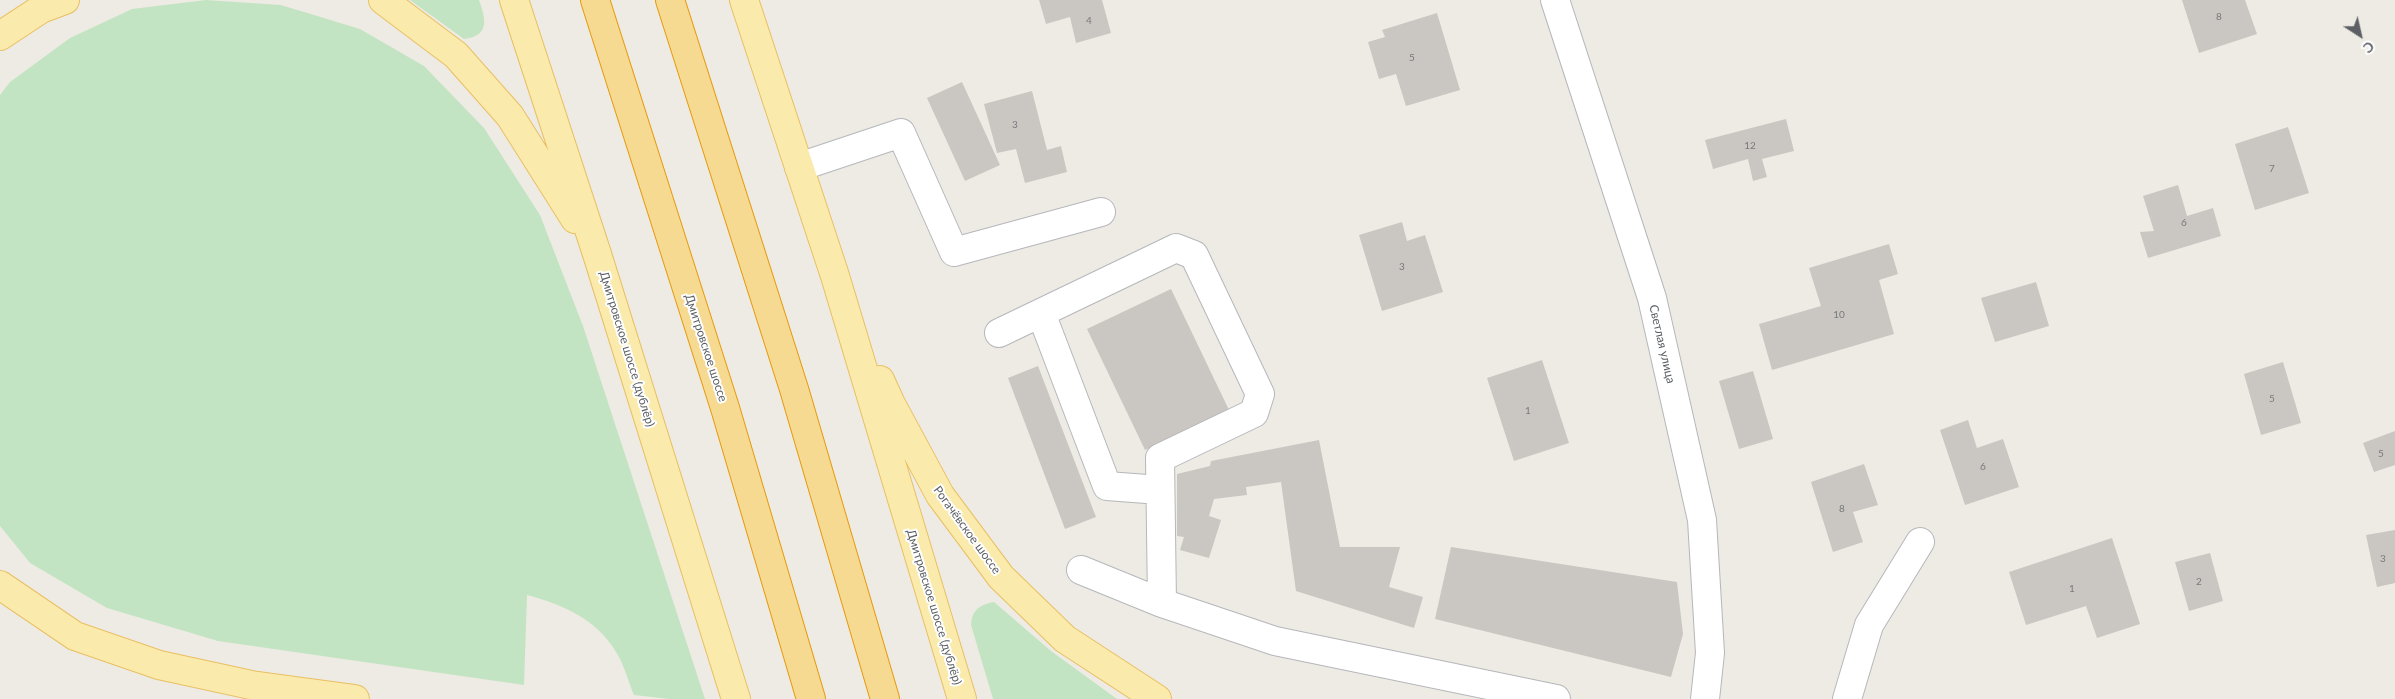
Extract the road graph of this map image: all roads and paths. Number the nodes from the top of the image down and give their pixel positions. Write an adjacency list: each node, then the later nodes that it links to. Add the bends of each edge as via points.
1 (65, 0): 8 (main road, via 41,9)
2 (383, 0): 11 (main road, via 456,55 510,116)
3 (514, 0): 11 (main road, Дмитровское шоссе (дублёр))
4 (594, 0): 22 (highway, Дмитровское шоссе, via 725,408)
5 (670, 0): 23 (highway, via 794,389)
6 (744, 0): 9 (main road, Дмитровское шоссе (дублёр))
7 (1555, 0): 27 (street, Светлая улица, via 1652,298 1702,520 1710,653)
8 (0, 36)
9 (799, 167): 10 (street, via 901,133 954,252); 12 (main road, Дмитровское шоссе (дублёр))
10 (1101, 212)
11 (597, 254): 21 (main road, Дмитровское шоссе (дублёр))
12 (834, 276): 24 (main road, Дмитровское шоссе (дублёр)); 25 (main road, Рогачёвское шоссе, via 891,404 940,495 1001,577 1065,639)
13 (1041, 313): 14 (street); 15 (street, via 1107,486); 15 (street, via 1176,248 1194,255 1260,394 1254,413 1160,458)
14 (999, 333)
15 (1160, 490): 19 (street)
16 (1920, 542): 28 (street, via 1869,625)
17 (1081, 570): 19 (street)
18 (0, 585): 20 (main road, via 75,636 159,664 251,686)
19 (1162, 603): 26 (street, via 1275,641)
20 (355, 699)
21 (736, 699)
22 (811, 699)
23 (886, 699)
24 (962, 699)
25 (1157, 699)
26 (1556, 699)
27 (1705, 699)
28 (1847, 699)

